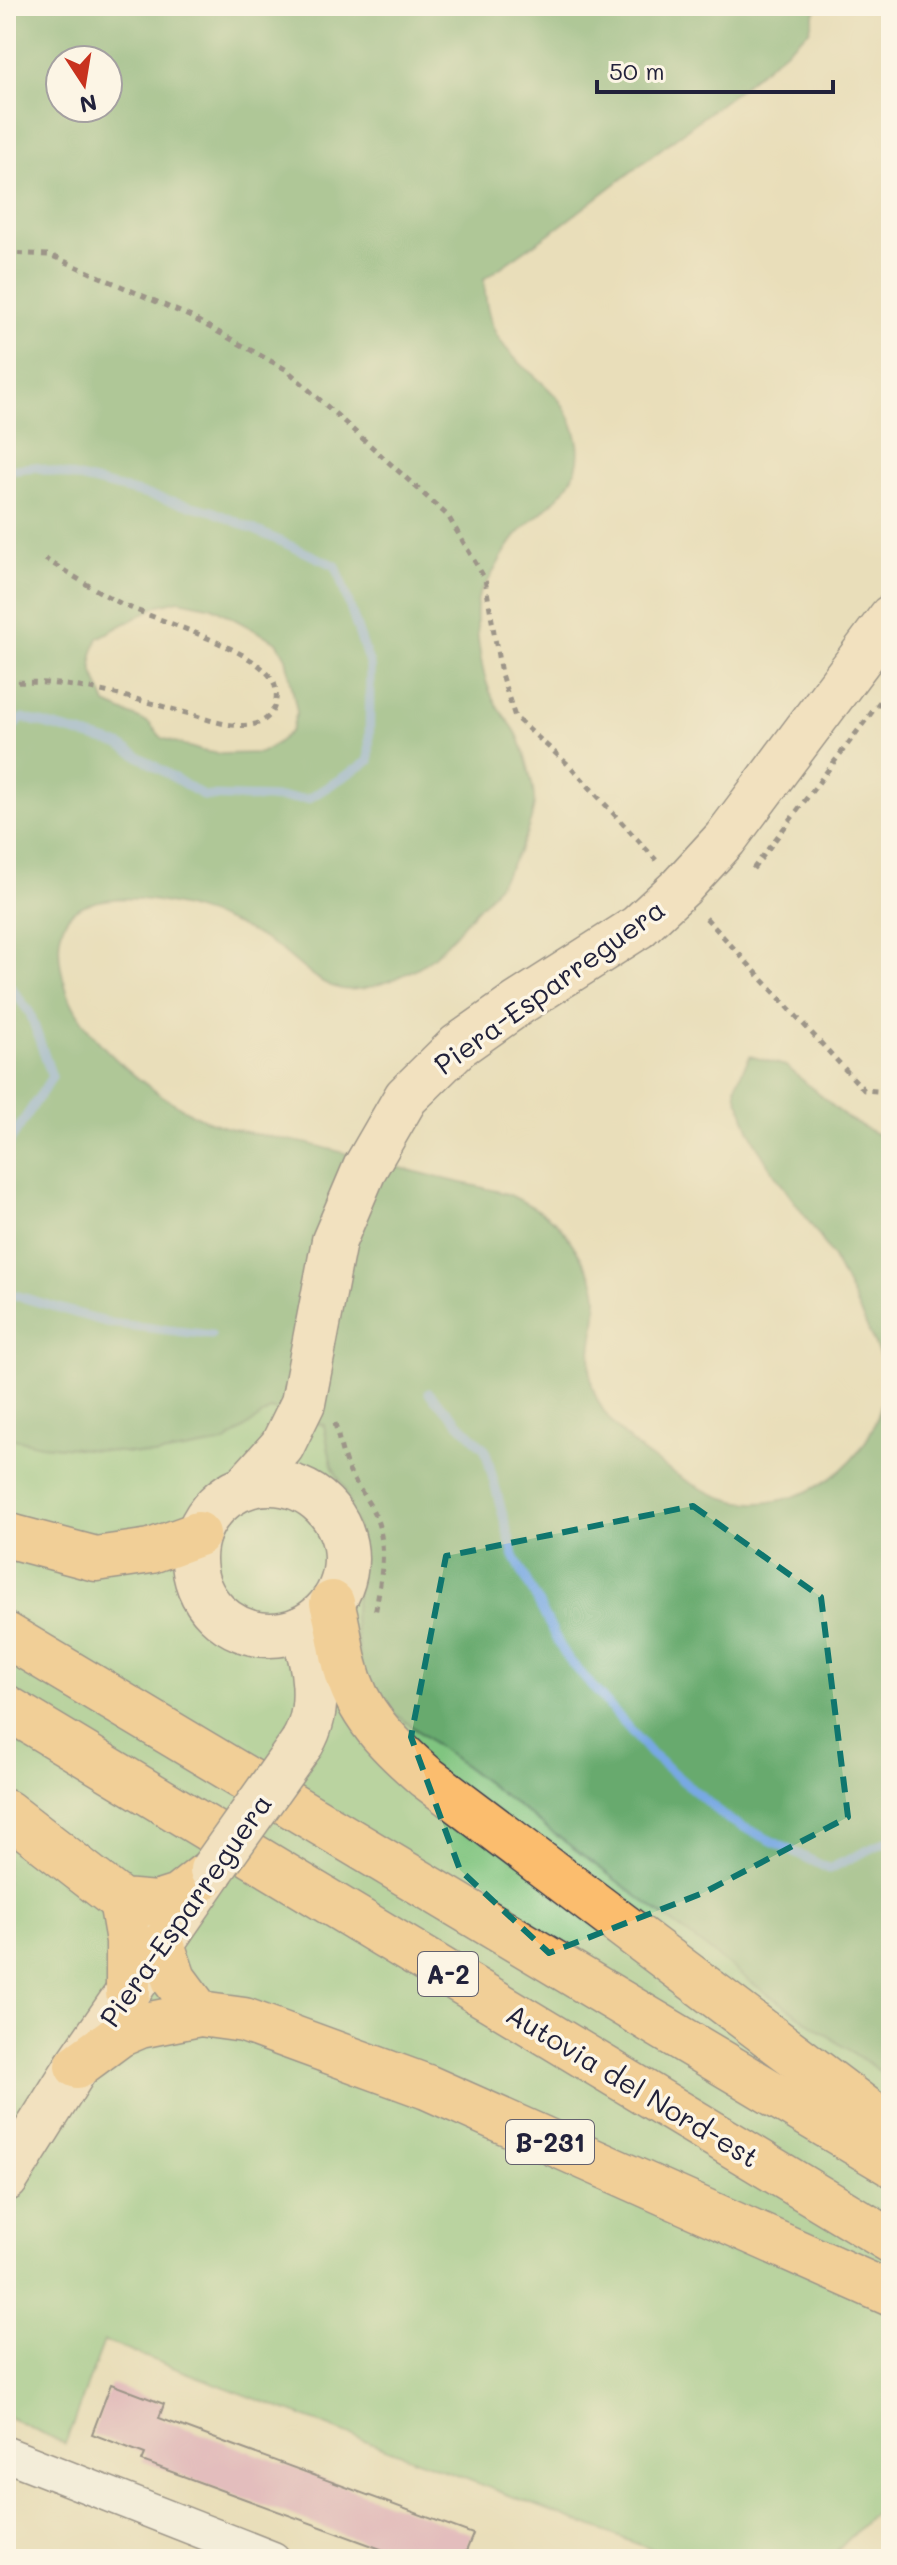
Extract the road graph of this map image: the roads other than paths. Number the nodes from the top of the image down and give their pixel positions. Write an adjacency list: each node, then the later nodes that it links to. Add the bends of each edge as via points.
1 (891, 617): 2 (main road, Piera-Esparreguera, via 725,839 699,911 638,927 458,1046 406,1097 365,1168 334,1241)
2 (319, 1412): 3 (main road, Piera-Esparreguera); 4 (main road, Piera-Esparreguera)
3 (246, 1486): 4 (main road, Piera-Esparreguera, via 277,1483 300,1489); 5 (main road, Piera-Esparreguera, via 210,1511)
4 (323, 1505): 7 (main road, Piera-Esparreguera, via 344,1539 346,1562 342,1583)
5 (198, 1534): 6 (highway, via 151,1551 96,1559); 7 (main road, via 198,1583 228,1622 251,1632 276,1634)
6 (6, 1535)
7 (316, 1616): 11 (main road, Piera-Esparreguera / B-231, bridge, via 307,1643 313,1717 302,1743); 17 (highway, via 339,1628 356,1697 398,1753)
8 (6, 1635): 18 (highway, A-2)
9 (6, 1707): 20 (highway, Autovia del Nord-est / A-2)
10 (6, 1812): 12 (highway)
11 (202, 1885): 12 (highway, via 156,1904); 13 (main road, Piera-Esparreguera / B-231)
12 (121, 1901): 14 (highway)
13 (162, 1944): 14 (main road, Piera-Esparreguera / B-231); 15 (highway, via 174,1979)
14 (128, 1993): 16 (main road, Piera-Esparreguera / B-231)
15 (200, 2014): 16 (highway, B-231, via 140,2026); 21 (highway, B-231, via 244,2020 427,2087)
16 (77, 2066): 19 (main road, Piera-Esparreguera / B-231)
17 (891, 2128)
18 (891, 2164)
19 (6, 2179)
20 (891, 2241)
21 (891, 2294)
22 (6, 2454): 23 (street)
23 (273, 2559)

